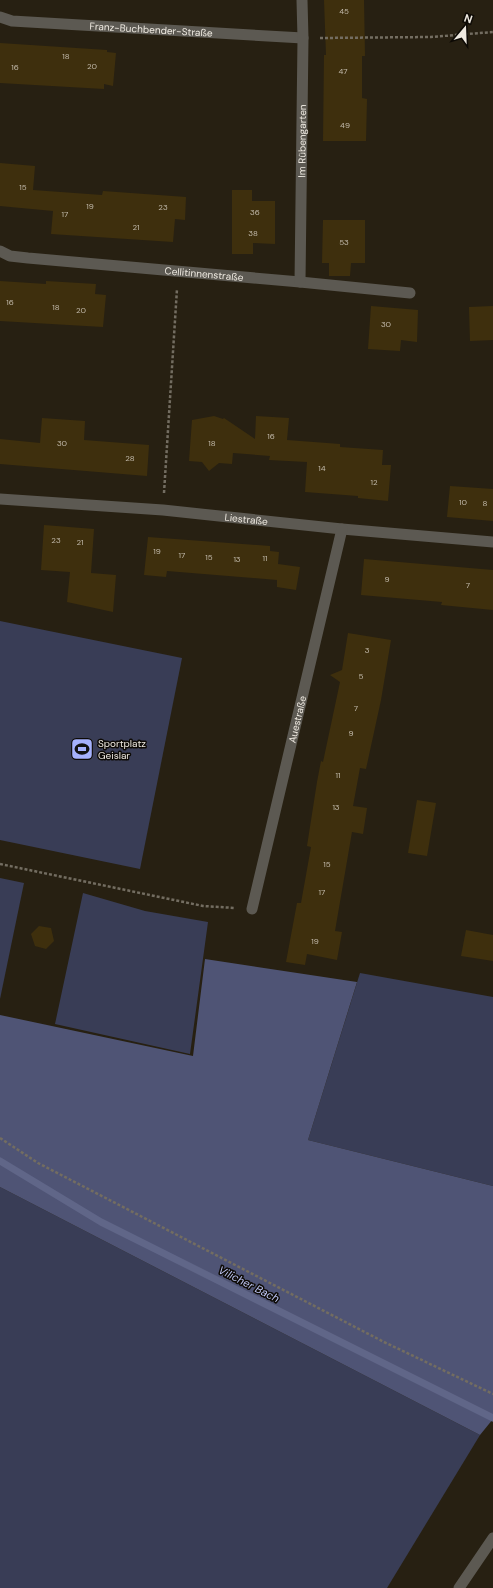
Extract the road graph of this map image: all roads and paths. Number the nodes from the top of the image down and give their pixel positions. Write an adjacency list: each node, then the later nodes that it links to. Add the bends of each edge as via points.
1 (302, 0): 4 (street, Im Rübengarten)
2 (0, 17): 4 (street, Franz-Buchbender-Straße, via 12,20)
3 (493, 32): 4 (path, via 432,37)
4 (303, 38): 7 (street, Im Rübengarten)
5 (0, 250): 6 (street, Cellitinnenstraße, via 10,256)
6 (178, 271): 7 (street, Cellitinnenstraße); 10 (path)
7 (300, 282): 8 (street, Cellitinnenstraße)
8 (410, 293)
9 (0, 499): 10 (street, Liestraße)
10 (163, 510): 11 (street, Liestraße)
11 (342, 529): 12 (street, Liestraße); 14 (street, Auestraße)
12 (493, 542)
13 (0, 864): 14 (path, via 203,906)
14 (252, 909)
15 (0, 1138): 16 (path, via 45,1167 384,1342)
16 (493, 1394)
17 (493, 1538): 18 (street)
18 (459, 1588)

